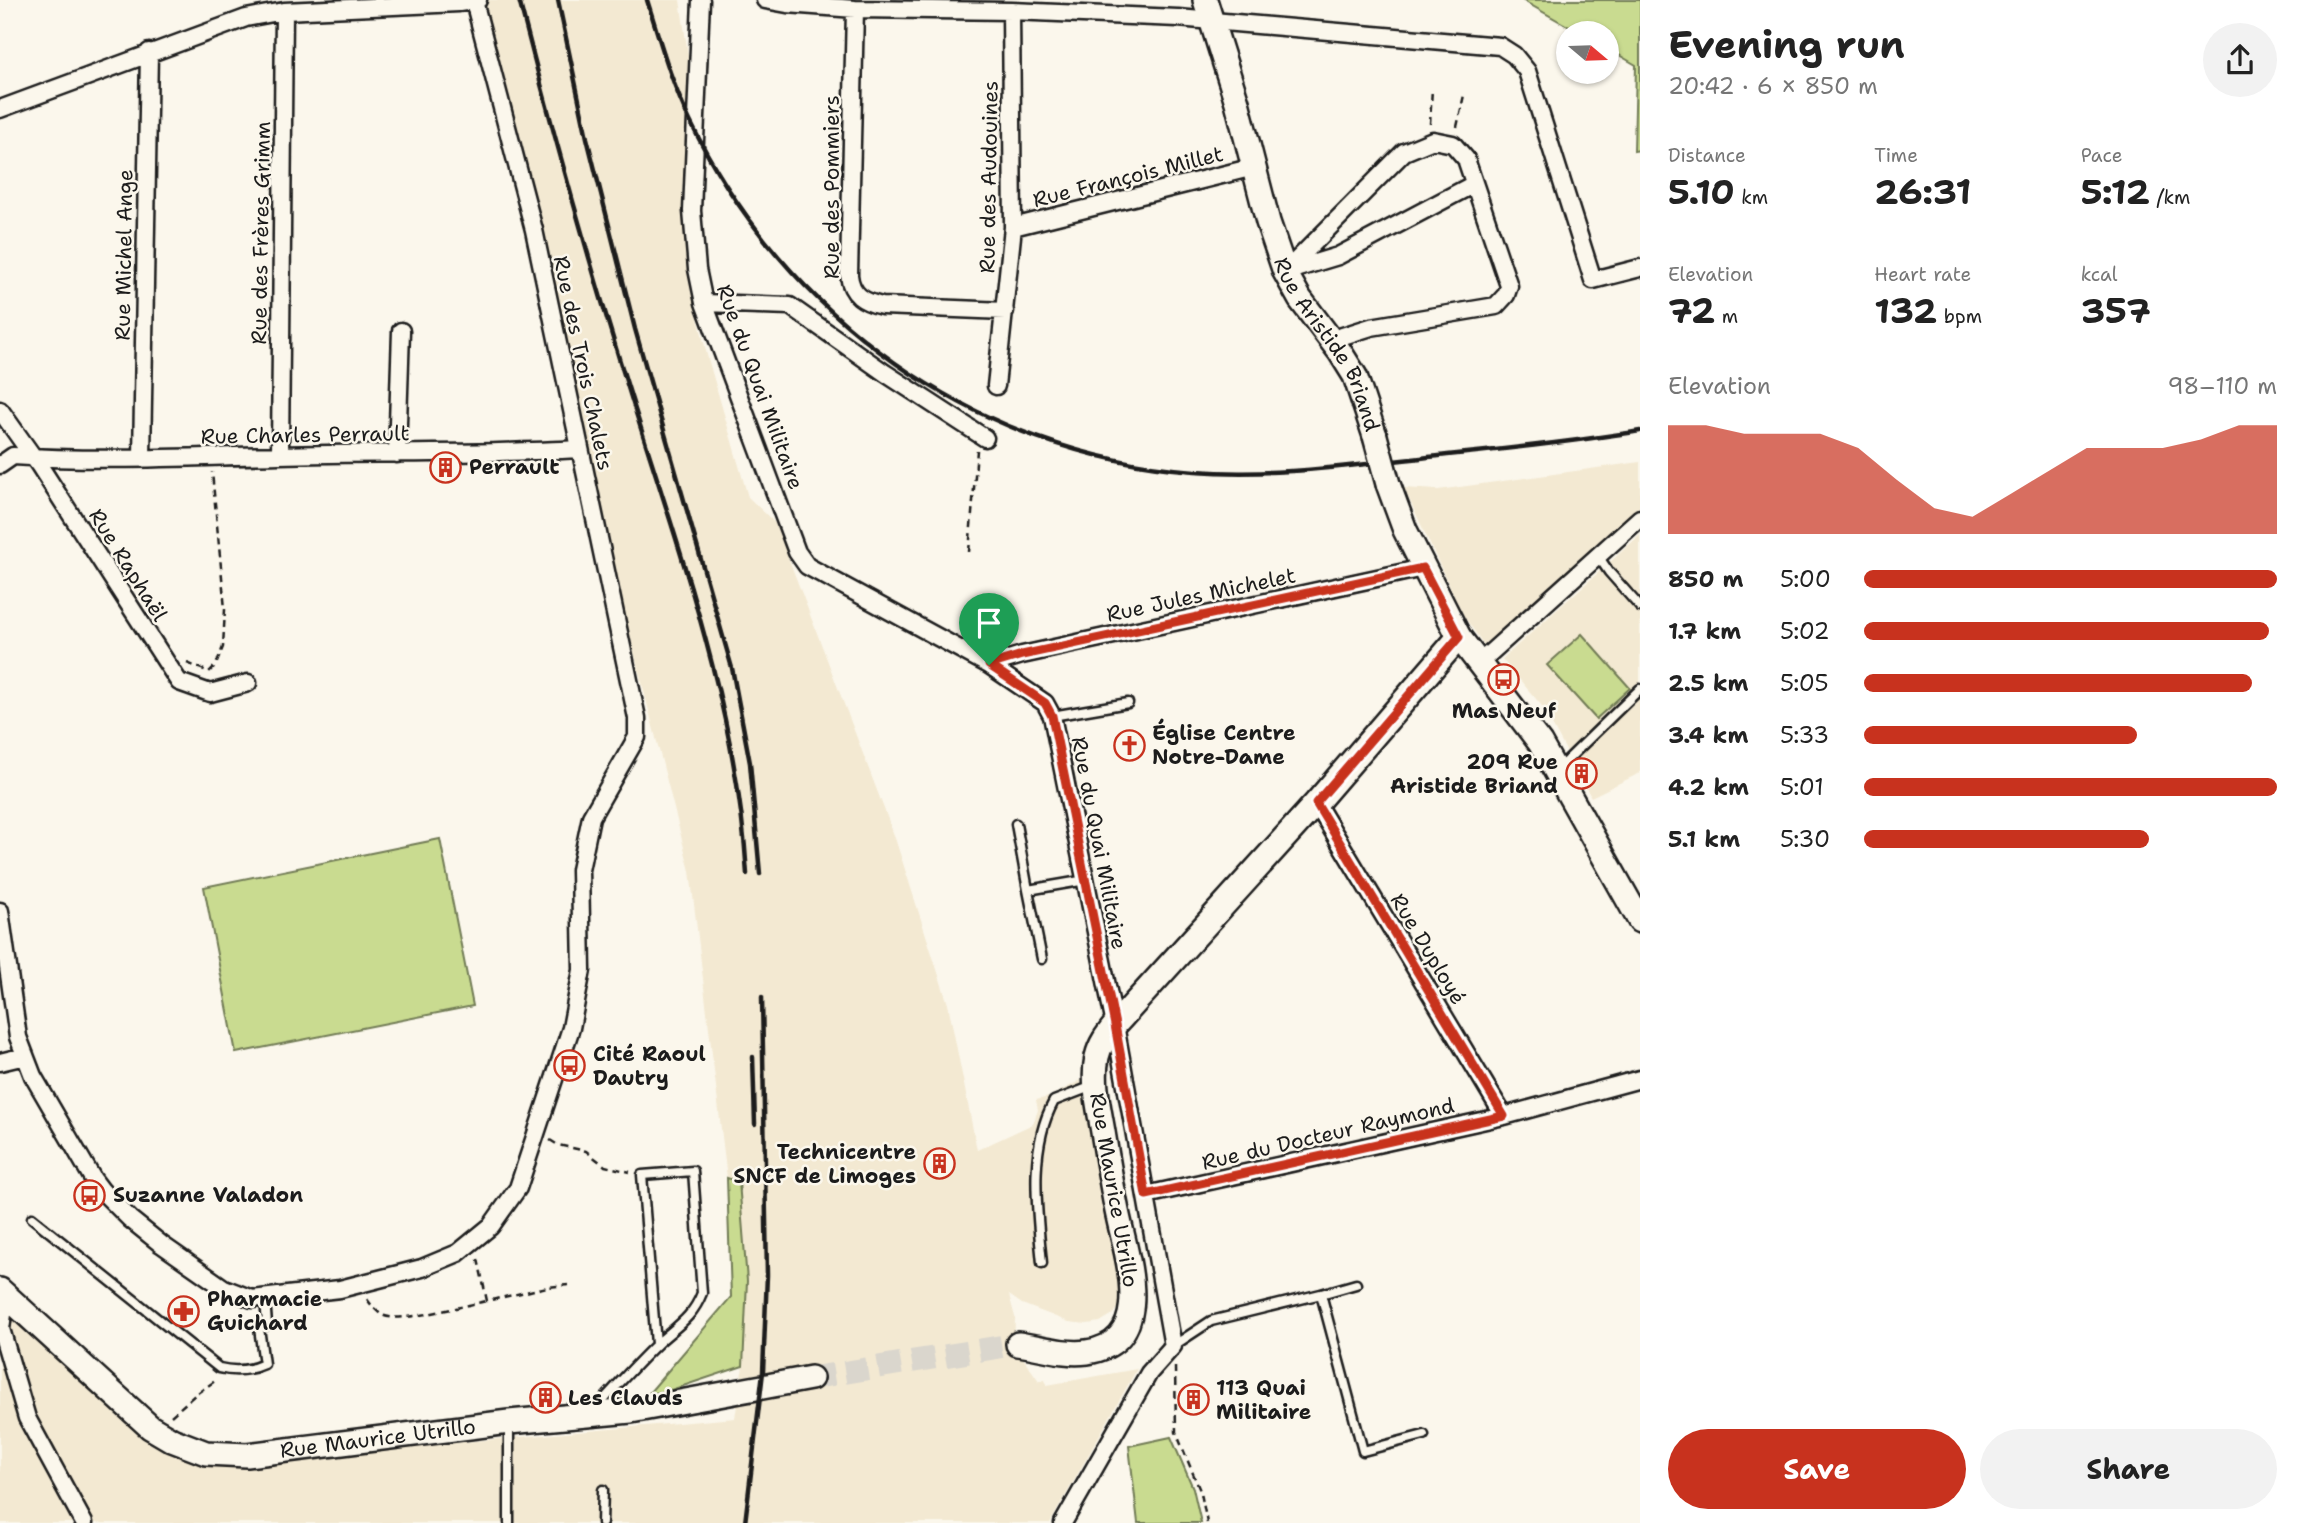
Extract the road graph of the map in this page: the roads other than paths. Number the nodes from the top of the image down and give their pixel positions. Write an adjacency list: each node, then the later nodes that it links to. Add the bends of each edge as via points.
1 (701, 0): 15 (street, Rue du Quai Militaire, via 692,211)
2 (765, 0): 4 (street)
3 (476, 1): 6 (street); 22 (street, Rue des Trois Chalets, via 534,230)
4 (855, 9): 7 (street); 16 (street, Rue des Pommiers, via 849,275 853,291 882,306)
5 (1208, 10): 7 (street); 10 (street, Rue Aristide Briand); 13 (street, via 1259,23 1500,46 1527,71 1593,281)
6 (284, 11): 8 (street, via 246,18); 23 (street, Rue des Frères Grimm)
7 (1012, 11): 12 (street, Rue des Audouines)
8 (149, 52): 9 (street); 26 (street, Rue Michel Ange)
9 (0, 108)
10 (1254, 167): 12 (street, Rue François Millet); 14 (street, Rue Aristide Briand)
11 (1474, 184): 14 (street, via 1338,256); 14 (street, via 1466,159 1453,144 1433,140 1404,152); 18 (street, via 1509,286 1496,306 1371,327)
12 (1013, 227): 16 (street, Rue des Audouines)
13 (1640, 268)
14 (1286, 272): 18 (street, Rue Aristide Briand)
15 (704, 303): 21 (street, via 790,306); 34 (street, Rue du Quai Militaire, via 797,552 807,565)
16 (1005, 311): 19 (street, Rue des Audouines)
17 (401, 331): 24 (street)
18 (1330, 340): 30 (street, Rue Aristide Briand, bridge, via 1354,376 1399,516)
19 (996, 386)
20 (0, 410): 25 (street, Rue Raphaël)
21 (985, 438)
22 (579, 450): 24 (street, Rue Charles Perrault); 59 (street, Rue des Trois Chalets, via 637,718 637,737 591,817 580,870 582,970 571,1028 518,1188 491,1226 457,1253 422,1268 340,1289)
23 (280, 454): 24 (street, Rue Charles Perrault); 26 (street, Rue Charles Perrault)
24 (397, 454)
25 (33, 457): 26 (street, Rue Charles Perrault); 27 (street, Rue Charles Perrault, via 13,456); 35 (street, Rue Raphaël, via 179,682 210,693)
26 (142, 458)
27 (0, 465)
28 (1640, 518): 29 (street)
29 (1598, 556): 31 (lane); 33 (street)
30 (1423, 568): 32 (street, Rue Aristide Briand); 34 (street, Rue Jules Michelet)
31 (1640, 607)
32 (1459, 637): 33 (street, Rue Aristide Briand); 40 (street, Rue Maurice Utrillo)
33 (1479, 663): 39 (street, Rue Aristide Briand)
34 (989, 665): 38 (street, Rue du Quai Militaire, via 1045,703)
35 (248, 683)
36 (1640, 689): 39 (lane)
37 (1128, 703): 38 (lane)
38 (1052, 716): 42 (street, Rue du Quai Militaire)
39 (1556, 771): 45 (street, Rue Aristide Briand)
40 (1316, 803): 47 (street, Rue Maurice Utrillo); 52 (street, Rue Duployé)
41 (1016, 824): 43 (lane)
42 (1086, 880): 43 (lane); 47 (street, Rue du Quai Militaire)
43 (1028, 890): 46 (lane)
44 (0, 911): 48 (street, via 18,1037)
45 (1640, 922)
46 (1042, 959)
47 (1115, 1025): 51 (street, Rue Maurice Utrillo, via 1101,1042); 53 (street, Rue du Quai Militaire)
48 (25, 1056): 49 (street); 59 (street, via 102,1191 150,1236 224,1288 252,1299)
49 (0, 1062)
50 (1640, 1079): 52 (street, Rue du Docteur Raymond)
51 (1096, 1085): 55 (lane, via 1054,1101 1044,1117 1035,1183); 61 (street, Rue Maurice Utrillo, via 1116,1208 1131,1267 1128,1321 1114,1340 1088,1352)
52 (1504, 1116): 53 (street, Rue du Docteur Raymond)
53 (1146, 1195): 62 (street, Rue du Quai Militaire)
54 (32, 1218): 59 (lane, via 219,1368 253,1369 264,1364 259,1328 267,1325)
55 (1042, 1263)
56 (1356, 1284): 57 (lane)
57 (1321, 1294): 62 (lane, via 1211,1321); 66 (lane, via 1363,1451)
58 (5, 1295): 65 (street, Rue Maurice Utrillo, via 156,1430 206,1453 247,1455); 68 (street, via 1,1329 27,1418)
59 (265, 1298)
60 (656, 1344): 60 (lane, via 689,1317 702,1293 692,1171 642,1175); 64 (lane)
61 (1018, 1344)
62 (1173, 1346): 71 (street, via 1149,1373)
63 (811, 1378): 64 (street, Rue Maurice Utrillo)
64 (589, 1416): 65 (street, Rue Maurice Utrillo)
65 (509, 1422): 69 (lane)
66 (1424, 1435)
67 (603, 1490): 70 (lane)
68 (83, 1523)
69 (509, 1523)
70 (602, 1523)
71 (1063, 1523)

